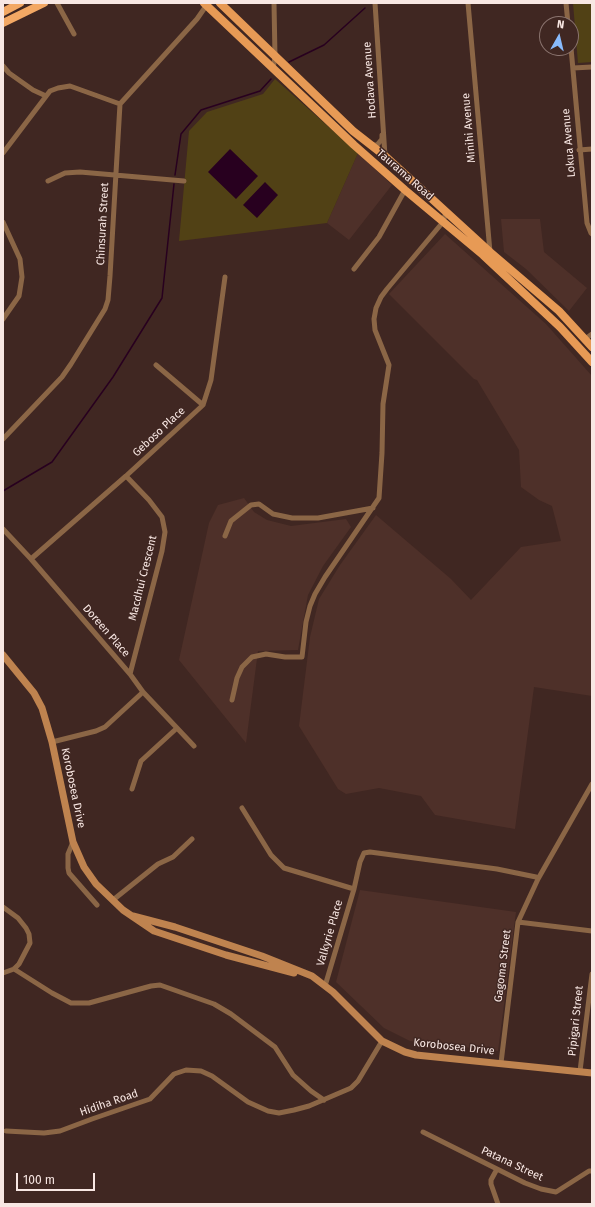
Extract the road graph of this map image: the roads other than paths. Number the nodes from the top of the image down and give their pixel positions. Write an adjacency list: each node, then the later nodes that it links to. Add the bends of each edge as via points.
1 (20, 3): 10 (highway)
2 (44, 3): 12 (highway)
3 (57, 3): 13 (street)
4 (220, 3): 15 (main road, Taurama Road)
5 (274, 3): 15 (street)
6 (374, 3): 22 (street, Hodava Avenue)
7 (468, 3): 38 (street, Minihi Avenue)
8 (566, 3): 11 (street)
9 (205, 4): 19 (main road, Taurama Road); 21 (street, via 197,19)
10 (3, 12)
11 (567, 16)
12 (3, 23)
13 (74, 34)
14 (572, 56): 18 (street, Lokua Avenue)
15 (275, 57): 19 (street); 23 (main road, Taurama Road)
16 (3, 66): 20 (street, via 33,90)
17 (592, 66): 18 (street)
18 (573, 68): 25 (street, Lokua Avenue)
19 (273, 69): 28 (main road, Taurama Road)
20 (46, 96): 21 (street, via 50,91 70,86); 26 (street)
21 (120, 104): 29 (street, Chinsurah Street)
22 (383, 132): 23 (street, via 382,140 374,146); 27 (street, Hodava Avenue)
23 (371, 145): 27 (main road, Taurama Road)
24 (592, 149): 25 (street)
25 (579, 150): 36 (street, Lokua Avenue, via 587,223)
26 (3, 153)
27 (387, 158): 28 (main road); 33 (main road, Taurama Road)
28 (380, 168): 32 (main road, Taurama Road)
29 (116, 175): 30 (street, via 65,173); 31 (street); 47 (street, Chinsurah Street, via 110,276 105,309 62,377)
30 (48, 181)
31 (184, 181)
32 (405, 190): 35 (main road, Taurama Road); 39 (street, via 379,237)
33 (446, 212): 35 (street); 38 (main road, Taurama Road)
34 (3, 222): 37 (street)
35 (442, 222): 44 (main road, Taurama Road, via 483,255 560,327); 49 (street, via 387,289 376,308 376,330 389,365 383,404 379,498)
36 (592, 234)
37 (6, 235): 41 (street, via 20,259 22,277 19,296)
38 (490, 252): 42 (main road, Taurama Road)
39 (354, 269)
40 (225, 277): 46 (street, Geboso Place, via 212,380)
41 (3, 319)
42 (589, 337): 43 (main road, Taurama Road)
43 (592, 346)
44 (592, 362)
45 (156, 365): 46 (street)
46 (203, 405): 48 (street, Geboso Place)
47 (3, 439)
48 (126, 476): 52 (street, Geboso Place); 54 (street, Macdhui Crescent, via 162,517 164,532 162,551)
49 (373, 508): 51 (street, via 318,518 292,518 272,514 259,504 251,504 231,520); 56 (street, via 315,594 306,622 302,657 266,654 252,657 237,678)
50 (3, 529): 52 (street, Doreen Place)
51 (225, 536)
52 (31, 559): 54 (street, Doreen Place)
53 (3, 655): 58 (main road, Korobosea Drive, via 39,700)
54 (130, 674): 55 (street, Doreen Place)
55 (143, 692): 57 (street, Doreen Place); 58 (street, via 105,727)
56 (232, 700)
57 (177, 728): 59 (street, Doreen Place); 61 (street, via 141,761)
58 (52, 742): 64 (main road, Korobosea Drive)
59 (194, 746)
60 (592, 784): 65 (street)
61 (132, 789)
62 (242, 808): 66 (street, Valkyrie Place, via 271,855 284,868)
63 (192, 839): 67 (street, via 173,858 158,864)
64 (73, 842): 67 (main road, Korobosea Drive, via 89,876); 68 (street, via 68,854 69,873)
65 (538, 878): 66 (street, via 497,869 370,852 364,853 360,862); 71 (street)
66 (354, 890): 77 (street, Valkyrie Place)
67 (112, 900): 70 (main road, Korobosea Drive)
68 (97, 905)
69 (3, 906): 73 (street, via 18,918 30,939 24,958)
70 (133, 916): 76 (main road, Korobosea Drive, via 229,945); 76 (main road, Korobosea Drive, via 154,931 180,941)
71 (518, 922): 72 (street, Gagoma Street); 79 (street, Gagoma Street)
72 (592, 931)
73 (14, 969): 74 (street); 82 (street, via 52,993 76,1004 160,985 214,1004 275,1047 293,1075)
74 (3, 973)
75 (592, 974): 80 (street, Pipigari Street)
76 (317, 980): 77 (main road, Korobosea Drive)
77 (325, 986): 78 (main road, Korobosea Drive)
78 (382, 1042): 79 (main road, Korobosea Drive, via 416,1055); 82 (street, Hidiha Road, via 351,1088)
79 (501, 1063): 80 (main road, Korobosea Drive)
80 (580, 1071): 81 (main road, Korobosea Drive)
81 (592, 1073)
82 (324, 1100): 83 (street, Hidiha Road, via 294,1110 278,1113 268,1111 248,1102 212,1076 201,1071 186,1070 174,1074 150,1099 60,1131)
83 (6, 1131)
84 (423, 1132): 85 (street, Patana Street)
85 (497, 1169): 86 (street, Patana Street, via 541,1189 556,1192); 87 (street, via 491,1184)
86 (592, 1171)
87 (498, 1204)

